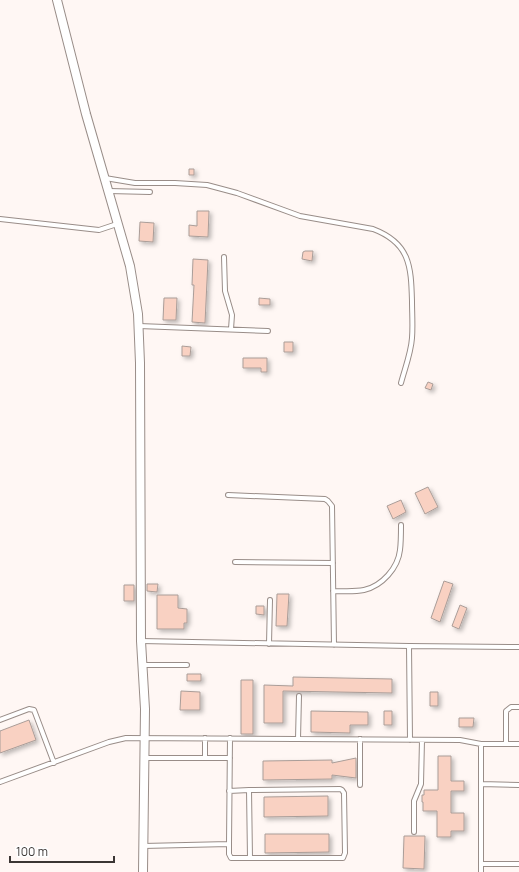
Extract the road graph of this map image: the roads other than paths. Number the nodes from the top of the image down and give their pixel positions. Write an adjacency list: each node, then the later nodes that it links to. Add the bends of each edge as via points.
1 (57, 0): 2 (street)
2 (104, 178): 3 (street); 11 (lane, via 135,183 207,185 300,216 382,232 406,256 411,272 412,338)
3 (108, 191): 4 (lane); 6 (street)
4 (150, 192)
5 (0, 219): 6 (lane, via 99,230)
6 (117, 224): 8 (street, via 130,266)
7 (224, 257): 9 (lane, via 225,291 232,315)
8 (139, 326): 9 (lane); 18 (street)
9 (231, 329): 10 (lane)
10 (268, 331)
11 (401, 383)
12 (228, 495): 15 (lane, via 328,501 332,506)
13 (401, 525): 16 (lane, via 399,556 387,576 366,590)
14 (235, 562): 15 (lane)
15 (333, 563): 16 (lane)
16 (333, 591): 20 (lane)
17 (270, 600): 19 (lane)
18 (141, 641): 19 (lane); 23 (street)
19 (269, 644): 20 (lane)
20 (334, 645): 21 (lane)
21 (409, 646): 22 (lane); 33 (lane)
22 (519, 647)
23 (143, 665): 24 (lane); 28 (street)
24 (187, 665)
25 (299, 696): 31 (lane)
26 (519, 707): 36 (lane, via 510,707 506,710)
27 (0, 720): 41 (lane, via 29,709 34,710)
28 (144, 738): 29 (lane); 38 (street); 41 (lane, via 118,739)
29 (206, 738): 30 (lane); 39 (lane)
30 (230, 738): 31 (lane); 40 (lane)
31 (298, 739): 32 (lane)
32 (360, 739): 33 (lane); 45 (lane)
33 (410, 740): 34 (lane)
34 (422, 740): 35 (lane, via 460,740); 48 (lane, via 421,784 414,801)
35 (481, 744): 36 (lane); 43 (lane)
36 (506, 744): 37 (lane)
37 (519, 744)
38 (143, 758): 39 (lane); 50 (street)
39 (205, 758): 40 (lane)
40 (230, 758): 47 (lane)
41 (54, 763): 42 (lane)
42 (0, 782)
43 (481, 784): 44 (lane); 52 (lane)
44 (519, 785)
45 (360, 786)
46 (249, 790): 47 (lane); 51 (lane); 51 (lane, via 342,790 345,853 343,858)
47 (229, 791): 49 (lane)
48 (414, 832)
49 (229, 844): 50 (lane); 51 (lane, via 231,858)
50 (143, 846): 54 (street)
51 (250, 858)
52 (481, 864): 53 (lane); 55 (lane)
53 (519, 864)
54 (143, 872)
55 (482, 872)

